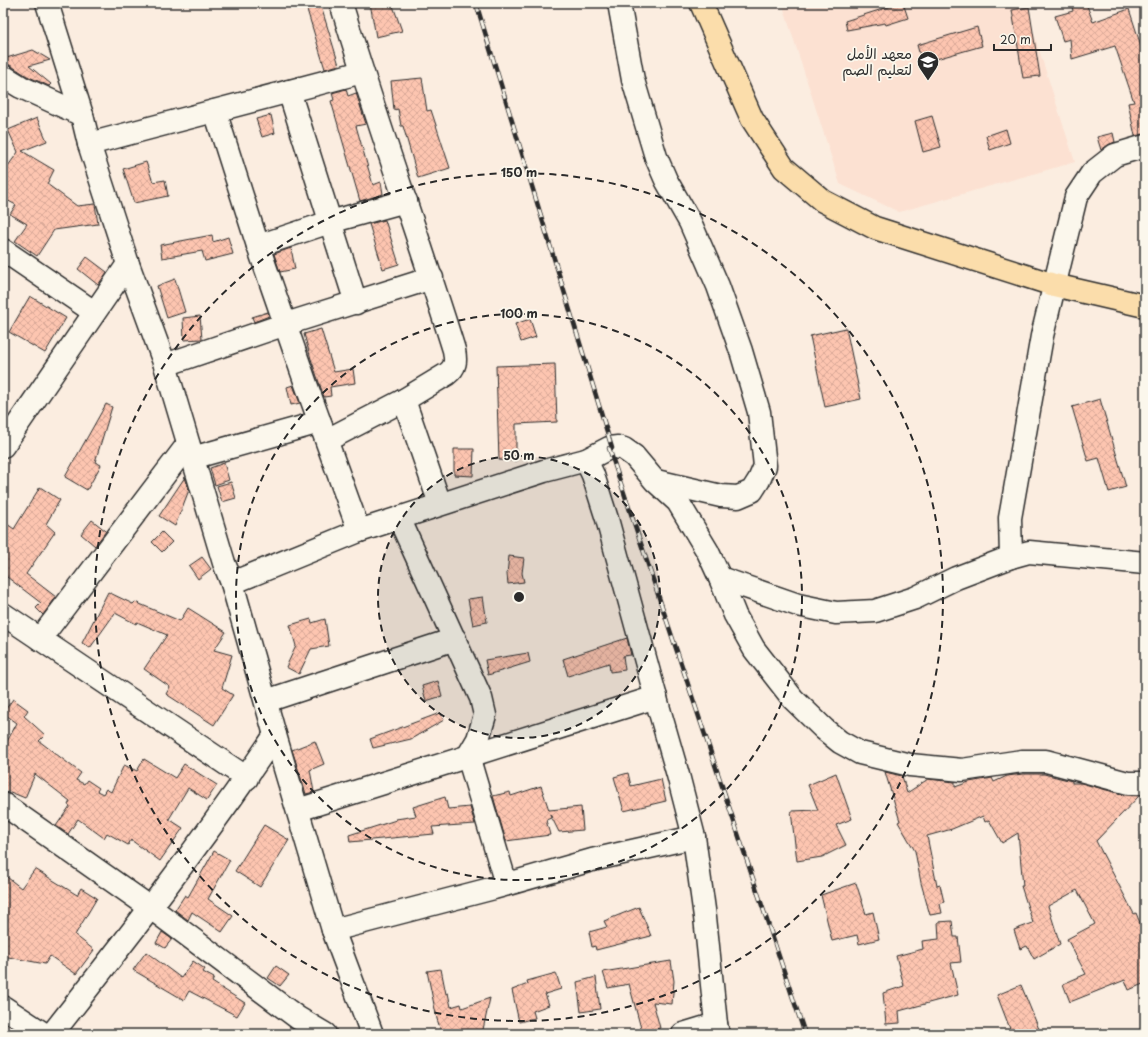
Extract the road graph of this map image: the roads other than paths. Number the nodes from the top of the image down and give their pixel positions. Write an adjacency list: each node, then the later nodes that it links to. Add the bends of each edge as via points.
1 (47, 3): 9 (street)
2 (341, 3): 5 (street)
3 (619, 3): 29 (street, via 633,80 656,157 690,222 742,351 759,412 765,466 752,491 738,497 721,496)
4 (701, 3): 18 (main road, via 752,119 784,168 823,201 875,228)
5 (362, 72): 7 (street); 12 (street)
6 (3, 76): 9 (street)
7 (289, 91): 8 (street); 13 (street)
8 (215, 111): 10 (street); 14 (street)
9 (82, 115): 10 (street)
10 (89, 144): 16 (street)
11 (1145, 146): 18 (street, via 1115,155 1092,173 1076,197)
12 (406, 201): 13 (street); 17 (street)
13 (330, 222): 14 (street); 19 (street)
14 (258, 246): 22 (street)
15 (3, 250): 21 (street)
16 (128, 264): 21 (street); 23 (street)
17 (432, 278): 19 (street); 24 (street, via 454,350 455,366 447,374)
18 (1054, 285): 20 (main road); 33 (street, via 1042,336 1010,518)
19 (356, 303): 22 (street)
20 (1145, 306)
21 (94, 312): 26 (street)
22 (286, 324): 23 (street); 25 (street)
23 (165, 365): 27 (street)
24 (404, 400): 25 (street); 30 (street)
25 (323, 431): 27 (street); 32 (street)
26 (5, 439)
27 (190, 451): 36 (street); 38 (street)
28 (586, 460): 29 (street, via 609,448 618,447 634,456); 30 (street); 40 (street, via 607,520)
29 (655, 481): 35 (street, via 678,502 708,552)
30 (440, 504): 31 (street)
31 (399, 518): 32 (street); 39 (street)
32 (359, 531): 36 (street)
33 (1011, 557): 34 (street, via 1029,552); 35 (street, via 956,578 915,598 875,611 836,613 798,605)
34 (1145, 563)
35 (720, 578): 45 (street, via 734,615 754,649 793,699 840,742 860,753 910,765 962,770 1022,761 1046,761 1128,783)
36 (232, 583): 41 (street)
37 (3, 614): 38 (street)
38 (40, 639): 44 (street)
39 (455, 639): 41 (street); 43 (street, via 481,698 485,715 478,739)
40 (656, 697): 43 (street); 48 (street)
41 (266, 701): 42 (street)
42 (275, 735): 44 (street); 47 (street)
43 (468, 756): 47 (street); 49 (street)
44 (247, 778): 50 (street)
45 (1145, 783)
46 (3, 804): 50 (street)
47 (298, 810): 51 (street)
48 (694, 837): 49 (street, via 592,860); 53 (street)
49 (506, 884): 51 (street)
50 (151, 908): 55 (street); 56 (street, via 298,1018)
51 (333, 930): 57 (street)
52 (3, 1007): 54 (street)
53 (717, 1029): 58 (street)
54 (44, 1034)
55 (52, 1034)
56 (325, 1034)
57 (372, 1034)
58 (683, 1034)

